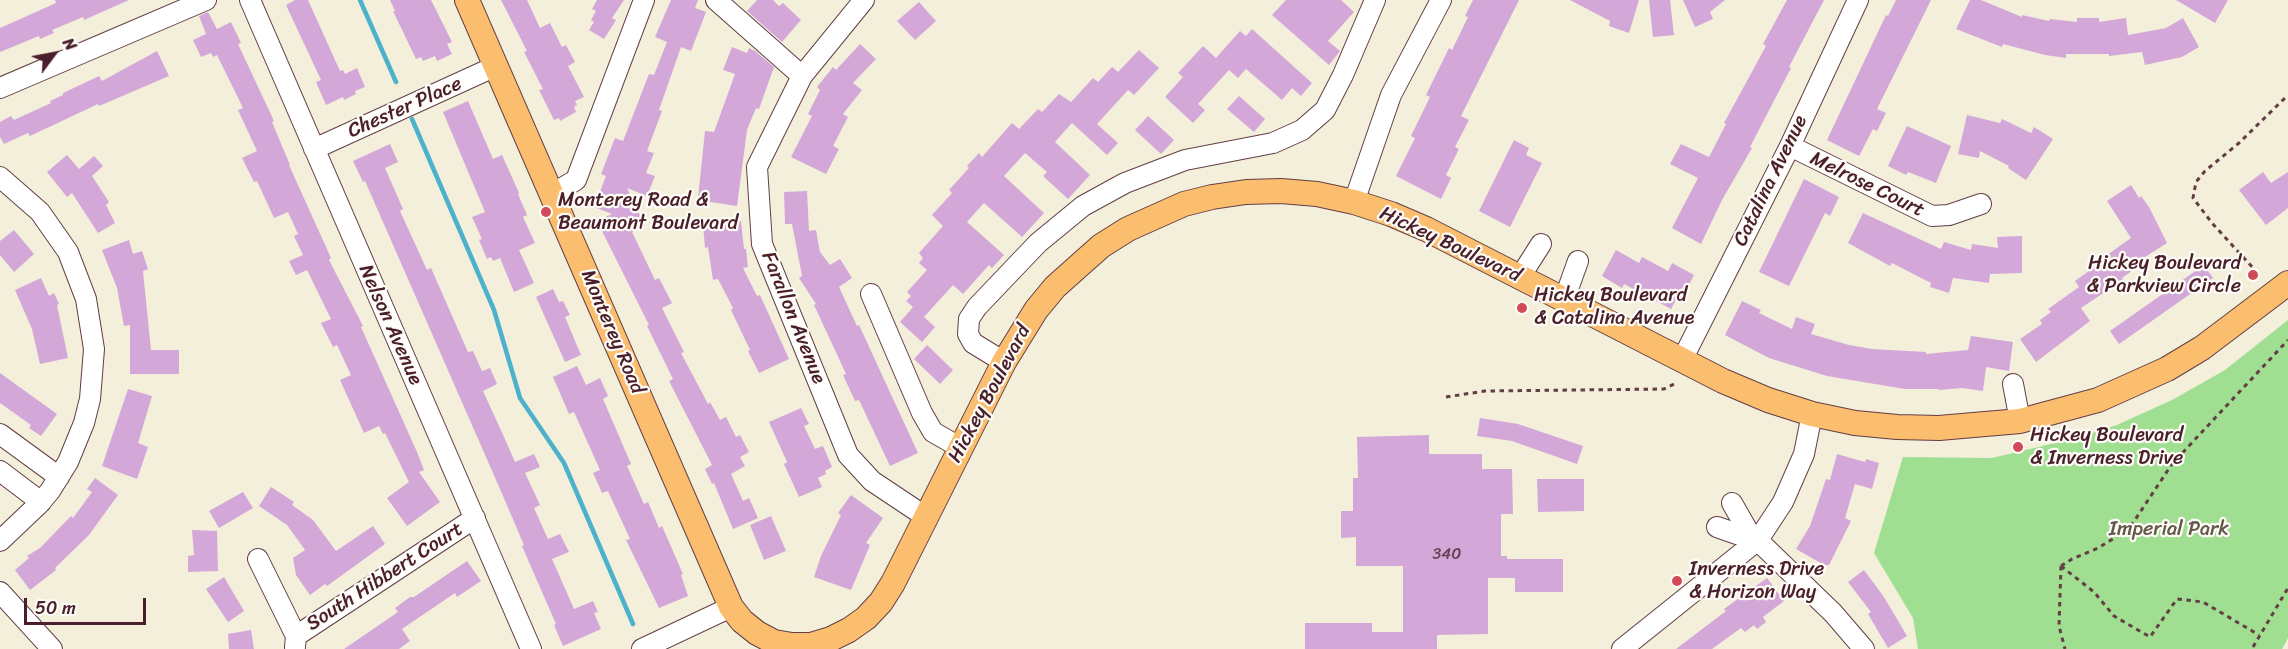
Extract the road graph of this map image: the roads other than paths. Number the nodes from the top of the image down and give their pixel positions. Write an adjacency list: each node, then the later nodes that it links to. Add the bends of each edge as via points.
1 (206, 0): 12 (street)
2 (250, 0): 14 (street, Nelson Avenue)
3 (467, 0): 10 (main road, Monterey Road)
4 (644, 0): 16 (street, via 576,180)
5 (716, 0): 11 (street)
6 (864, 0): 11 (street, Farallon Avenue)
7 (1375, 0): 26 (street, via 1324,110 1302,130 1273,143 1185,160 1125,183 1083,206 1038,243 969,319 968,334 973,343)
8 (1441, 0): 17 (street, via 1390,95)
9 (1858, 0): 13 (street, Catalina Avenue)
10 (496, 66): 14 (street, Chester Place); 16 (main road, Monterey Road)
11 (802, 76): 36 (street, Farallon Avenue, via 757,167 762,244 848,455 872,481)
12 (0, 88)
13 (1790, 146): 18 (street, Melrose Court, via 1932,216 1949,215); 25 (street, Catalina Avenue)
14 (314, 149): 37 (street, Nelson Avenue)
15 (0, 177): 33 (street, via 40,212 63,245 78,275 91,323 94,357 90,399 76,444)
16 (552, 194): 43 (main road, Monterey Road)
17 (1354, 202): 21 (main road, Hickey Boulevard, via 1426,229); 26 (main road, Hickey Boulevard, via 1317,194 1246,192 1203,199 1155,215 1101,246 1077,266 1036,310)
18 (1981, 204)
19 (1540, 244): 21 (street)
20 (1578, 261): 24 (street)
21 (1520, 277): 24 (main road, Hickey Boulevard)
22 (2288, 283): 29 (main road, Hickey Boulevard, via 2236,324 2167,369 2098,400)
23 (871, 294): 31 (street, via 933,432)
24 (1564, 300): 25 (main road, Hickey Boulevard)
25 (1682, 360): 28 (main road, Hickey Boulevard, via 1741,388)
26 (1004, 362): 31 (main road, Hickey Boulevard)
27 (2013, 384): 29 (street)
28 (1812, 414): 29 (main road, Hickey Boulevard, via 1855,423 1918,427 1980,426); 39 (street, via 1804,454 1783,502)
29 (2020, 420)
30 (0, 434): 33 (street)
31 (961, 448): 36 (main road, Hickey Boulevard)
32 (0, 471): 34 (street)
33 (60, 477): 34 (street)
34 (41, 502): 40 (street)
35 (1732, 504): 39 (street)
36 (926, 517): 45 (main road, Hickey Boulevard, via 893,583 866,618 831,639 811,645)
37 (475, 518): 44 (street, South Hibbert Court); 47 (street, Nelson Avenue)
38 (1717, 527): 39 (street)
39 (1753, 536): 49 (street); 50 (street, via 1833,613)
40 (0, 541)
41 (258, 559): 44 (street)
42 (0, 592): 46 (street)
43 (731, 607): 45 (main road, Monterey Road); 48 (street)
44 (296, 642)
45 (773, 646)
46 (52, 649)
47 (531, 649)
48 (642, 649)
49 (1622, 649)
50 (1864, 649)

